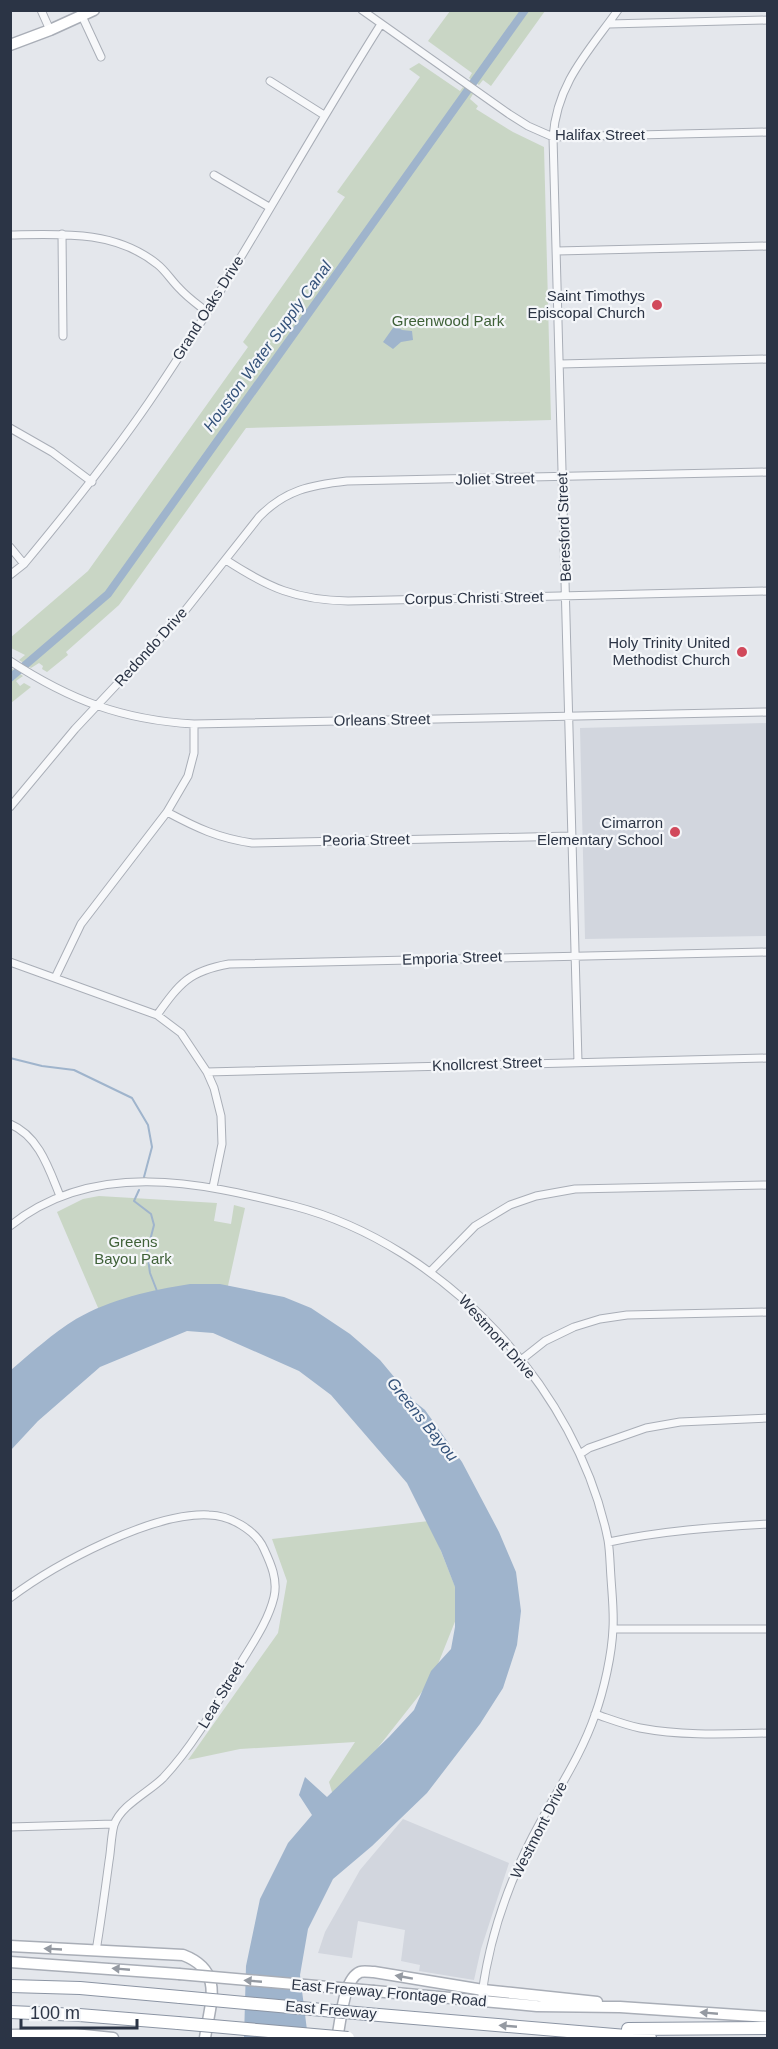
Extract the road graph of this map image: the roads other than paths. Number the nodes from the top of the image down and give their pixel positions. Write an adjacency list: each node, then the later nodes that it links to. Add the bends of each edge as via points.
1 (41, 10): 9 (street)
2 (94, 10): 5 (main road)
3 (362, 10): 7 (street, Halifax Street)
4 (618, 10): 8 (street, Beresford Street)
5 (82, 16): 9 (main road); 11 (street)
6 (768, 20): 8 (street)
7 (381, 24): 13 (street, Grand Oaks Drive); 15 (street, Halifax Street, via 528,126)
8 (609, 24): 15 (street, Beresford Street, via 570,76)
9 (50, 30): 10 (main road)
10 (10, 45)
11 (100, 57)
12 (270, 81): 13 (street)
13 (324, 115): 17 (street, Grand Oaks Drive)
14 (768, 132): 15 (street, Halifax Street)
15 (553, 137): 21 (street, Beresford Street)
16 (214, 176): 17 (street)
17 (269, 207): 22 (street, Grand Oaks Drive)
18 (62, 234): 19 (street); 22 (street, via 96,236 134,249 158,264 180,290); 23 (street)
19 (10, 235)
20 (768, 246): 21 (street)
21 (557, 250): 25 (street, Beresford Street)
22 (207, 312): 29 (street, Grand Oaks Drive)
23 (63, 336)
24 (768, 359): 25 (street)
25 (560, 364): 28 (street, Beresford Street)
26 (10, 428): 29 (street, via 52,452)
27 (768, 472): 28 (street, Joliet Street)
28 (562, 477): 30 (street, Joliet Street, via 347,481); 36 (street, Beresford Street)
29 (92, 482): 33 (street, Grand Oaks Drive)
30 (295, 491): 32 (street, Redondo Drive, via 272,504)
31 (10, 547): 33 (street)
32 (226, 560): 36 (street, Corpus Christi Street, via 266,584 319,601); 38 (street, Redondo Drive, via 180,617)
33 (24, 564): 34 (street, Grand Oaks Drive)
34 (10, 575)
35 (768, 591): 36 (street, Corpus Christi Street)
36 (566, 596): 40 (street, Beresford Street)
37 (12, 662): 38 (street, Orleans Street, via 64,693)
38 (97, 706): 41 (street, Orleans Street, via 161,722); 42 (street, Redondo Drive)
39 (768, 711): 40 (street, Orleans Street)
40 (568, 716): 41 (street, Orleans Street); 44 (street, Beresford Street)
41 (194, 724): 43 (street, via 194,753 188,776)
42 (10, 807)
43 (167, 812): 44 (street, Peoria Street, via 198,830 252,843); 48 (street, via 81,924)
44 (572, 836): 46 (street, Beresford Street)
45 (768, 952): 46 (street, Emporia Street)
46 (574, 955): 49 (street, Emporia Street, via 229,964 189,976); 51 (street, Beresford Street)
47 (10, 963): 48 (street)
48 (55, 978): 49 (street)
49 (156, 1015): 52 (street, via 181,1032)
50 (768, 1058): 51 (street, Knollcrest Street)
51 (578, 1062): 52 (street, Knollcrest Street)
52 (207, 1072): 55 (street, via 221,1116 222,1144)
53 (10, 1124): 56 (street, via 36,1143)
54 (768, 1185): 58 (street, via 575,1189 536,1196 510,1205 475,1226)
55 (213, 1187): 56 (street, Westmont Drive, via 132,1182 98,1185); 58 (street, Westmont Drive, via 310,1210 382,1241)
56 (60, 1196): 57 (street, Westmont Drive)
57 (10, 1226)
58 (431, 1271): 60 (street, Westmont Drive, via 462,1297)
59 (768, 1312): 60 (street, via 600,1319 545,1341)
60 (521, 1360): 62 (street, Westmont Drive)
61 (768, 1418): 62 (street, via 680,1422 646,1428)
62 (580, 1454): 64 (street, Westmont Drive)
63 (768, 1524): 64 (street, via 702,1528)
64 (609, 1542): 66 (street, Westmont Drive)
65 (10, 1598): 70 (street, Lear Street, via 64,1563 114,1538 191,1515 228,1519 248,1530 262,1545 273,1569 274,1595 266,1621 184,1754)
66 (614, 1629): 67 (street); 68 (street, Westmont Drive)
67 (768, 1629)
68 (595, 1714): 69 (street, via 639,1728 675,1732); 76 (street, Westmont Drive, via 509,1890 492,1942)
69 (768, 1733)
70 (114, 1824): 71 (street); 73 (street)
71 (10, 1827)
72 (10, 1946): 73 (main road, one-way to 72)
73 (96, 1951): 83 (main road, via 183,1955 198,1960 212,1983)
74 (10, 1962): 76 (main road, East Freeway Frontage Road, one-way to 74, bridge)
75 (10, 1986): 80 (highway, East Freeway, one-way to 75, bridge, via 80,1988)
76 (482, 1996): 78 (main road, one-way to 76, via 620,2007 585,2000); 84 (main road, one-way to 84, via 374,1971 360,1972 347,1985)
77 (10, 2012): 85 (highway, East Freeway, bridge)
78 (768, 2017)
79 (768, 2028): 80 (highway)
80 (555, 2030): 86 (highway, East Freeway)
81 (10, 2035): 82 (main road)
82 (113, 2038)
83 (205, 2038)
84 (337, 2038)
85 (348, 2038)
86 (650, 2038)

